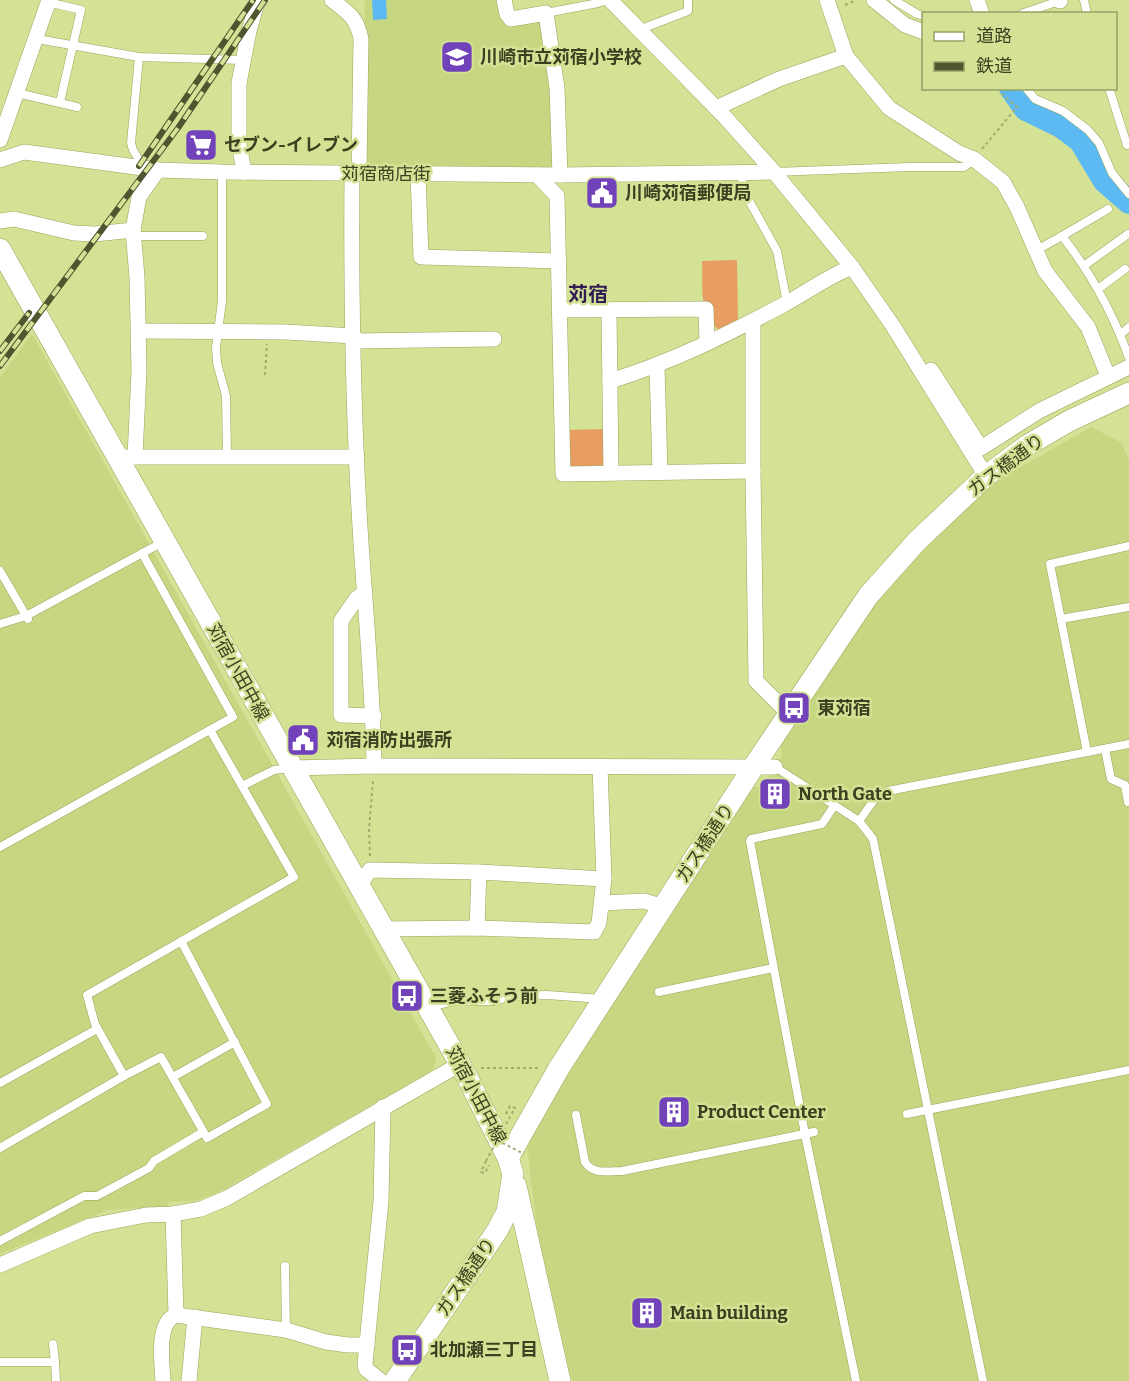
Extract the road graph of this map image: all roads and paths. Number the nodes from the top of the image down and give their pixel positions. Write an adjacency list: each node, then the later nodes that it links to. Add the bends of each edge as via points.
1 (260, 0): 20 (street)
2 (332, 0): 36 (street, via 351,15 361,39)
3 (504, 0): 12 (street, via 511,19)
4 (608, 0): 12 (lane); 14 (street)
5 (688, 0): 14 (lane, via 688,10)
6 (827, 0): 18 (street)
7 (874, 0): 15 (street, via 905,25)
8 (894, 0): 13 (lane)
9 (1061, 0): 11 (lane)
10 (49, 1): 16 (street); 17 (lane, via 81,10)
11 (1038, 11)
12 (546, 13): 40 (street, via 557,88)
13 (922, 15)
14 (640, 30): 27 (street)
15 (922, 31)
16 (37, 39): 17 (lane); 24 (street)
17 (74, 46): 19 (lane); 25 (lane)
18 (846, 56): 27 (street, via 779,79); 30 (street, via 889,108)
19 (139, 57): 20 (lane); 32 (lane, via 131,143)
20 (243, 60): 34 (street, via 238,83)
21 (1001, 90): 30 (path, via 1017,107)
22 (1028, 90): 41 (lane, via 1035,99 1063,111 1088,130)
23 (1110, 90): 29 (lane)
24 (17, 93): 25 (lane); 28 (street)
25 (60, 102): 26 (lane)
26 (76, 107)
27 (716, 108): 35 (street)
28 (0, 140)
29 (1127, 145)
30 (974, 159): 35 (lane, via 964,167); 49 (street, via 1004,182)
31 (0, 160): 32 (street, 苅宿商店街, via 24,152)
32 (151, 170): 33 (street, 苅宿商店街); 44 (street, via 139,197)
33 (222, 172): 34 (street, 苅宿商店街); 61 (lane, via 222,301)
34 (244, 172): 36 (street, 苅宿商店街)
35 (774, 172): 37 (street, 苅宿商店街); 52 (street)
36 (355, 173): 38 (street, 苅宿商店街); 64 (street)
37 (740, 173): 40 (street, 苅宿商店街); 55 (lane, via 747,197 777,251)
38 (418, 174): 39 (street, 苅宿商店街); 50 (street, via 422,257)
39 (537, 175): 40 (street, 苅宿商店街); 50 (street, via 557,196)
40 (560, 175)
41 (1129, 194)
42 (1108, 208): 47 (lane)
43 (0, 222): 44 (street, via 14,219 74,233)
44 (133, 233): 46 (lane); 60 (street)
45 (1128, 234): 51 (lane)
46 (203, 236)
47 (1062, 236): 49 (lane); 51 (lane)
48 (0, 249): 76 (street, 苅宿小田中線)
49 (1035, 251): 72 (street, via 1045,271 1088,327)
50 (559, 261): 56 (street)
51 (1084, 265): 54 (lane)
52 (852, 267): 55 (street); 67 (street)
53 (1125, 268): 54 (lane)
54 (1098, 289): 63 (lane)
55 (787, 303): 58 (street)
56 (560, 310): 57 (street); 80 (street, via 562,472)
57 (609, 310): 66 (street, via 706,309); 73 (street)
58 (753, 321): 66 (street); 78 (street)
59 (1129, 327): 63 (lane)
60 (139, 331): 61 (street); 76 (street, via 140,371)
61 (217, 331): 62 (street); 75 (lane, via 217,363 226,396)
62 (267, 331): 64 (street); 71 (path)
63 (1120, 334): 68 (lane)
64 (354, 339): 65 (street); 77 (street)
65 (494, 339)
66 (707, 344): 69 (street)
67 (907, 349): 72 (street, via 928,366 981,448 1039,411); 81 (street)
68 (1129, 358)
69 (657, 366): 73 (street); 79 (street)
70 (1129, 366): 72 (street)
71 (265, 375)
72 (1108, 376)
73 (610, 381): 80 (street)
74 (1129, 393): 81 (street, ガス橋通り, via 1069,421)
75 (227, 456): 76 (street); 77 (street)
76 (126, 457): 82 (street, 苅宿小田中線)
77 (357, 457): 86 (street)
78 (753, 471): 79 (street); 91 (street, via 756,681)
79 (660, 472): 80 (street)
80 (611, 473)
81 (986, 476): 91 (street, ガス橋通り, via 917,541 868,596)
82 (165, 541): 84 (lane); 100 (street, 苅宿小田中線)
83 (1129, 546): 89 (lane, via 1050,564)
84 (142, 553): 88 (lane); 93 (lane, via 233,717)
85 (0, 571): 88 (lane)
86 (365, 592): 92 (street); 92 (street, via 341,621 341,715)
87 (1129, 607): 89 (lane)
88 (27, 618): 90 (lane)
89 (1061, 619): 96 (lane)
90 (0, 624)
91 (789, 714): 99 (street, ガス橋通り)
92 (374, 716): 97 (street)
93 (210, 730): 101 (lane); 105 (lane)
94 (1129, 744): 95 (lane)
95 (1105, 749): 96 (lane); 102 (lane, via 1111,778 1125,785)
96 (1087, 752): 104 (lane, via 888,791 877,796)
97 (374, 766): 98 (street); 100 (street); 107 (path)
98 (600, 766): 99 (street); 108 (street)
99 (765, 766): 103 (lane); 110 (street, ガス橋通り)
100 (292, 768): 101 (lane, via 274,770); 107 (street, 苅宿小田中線)
101 (242, 786): 113 (lane, via 294,877)
102 (1128, 802)
103 (834, 806): 104 (lane); 114 (lane, via 822,824 750,841)
104 (860, 821): 127 (lane, via 873,838)
105 (0, 847)
106 (479, 872): 107 (street); 108 (street); 111 (street)
107 (364, 878): 112 (street, 苅宿小田中線)
108 (604, 879): 109 (street)
109 (602, 903): 110 (street, via 644,901); 111 (street, via 594,932)
110 (664, 907): 116 (street, ガス橋通り)
111 (477, 928): 112 (street)
112 (383, 929): 117 (street, 苅宿小田中線)
113 (181, 941): 118 (lane, via 87,995); 119 (lane)
114 (773, 968): 115 (lane); 133 (lane)
115 (659, 992)
116 (605, 999): 117 (lane, via 512,996); 121 (street, ガス橋通り)
117 (428, 1007): 120 (street, 苅宿小田中線)
118 (97, 1029): 123 (lane); 125 (lane)
119 (235, 1042): 124 (lane); 131 (lane, via 267,1104 207,1138)
120 (462, 1068): 121 (path); 126 (street); 135 (street, 苅宿小田中線)
121 (560, 1068): 135 (street, ガス橋通り)
122 (1129, 1070): 127 (lane)
123 (124, 1076): 124 (lane, via 161,1057); 134 (lane)
124 (173, 1077): 131 (lane)
125 (0, 1083)
126 (382, 1107): 136 (street, via 227,1198 201,1209); 144 (street, via 379,1231)
127 (928, 1109): 128 (lane); 154 (lane)
128 (907, 1113)
129 (576, 1115): 133 (lane, via 585,1162 597,1172 622,1171)
130 (505, 1116): 135 (path, bridge, via 510,1106 515,1108 510,1117)
131 (203, 1132): 137 (lane, via 97,1196 84,1196)
132 (814, 1132): 133 (lane)
133 (805, 1134): 153 (lane)
134 (0, 1148)
135 (507, 1158): 135 (path, bridge, via 486,1161 481,1172 484,1173); 151 (street, ガス橋通り, via 507,1212); 152 (street, 苅宿小田中線)
136 (173, 1214): 138 (street, via 90,1226); 140 (street)
137 (0, 1241)
138 (0, 1265)
139 (285, 1266): 142 (lane)
140 (176, 1315): 141 (street); 148 (street, via 165,1325)
141 (195, 1317): 142 (street); 149 (street)
142 (286, 1330): 144 (street, via 326,1342)
143 (53, 1344): 146 (lane)
144 (367, 1345): 150 (street, via 366,1369)
145 (0, 1362): 146 (lane)
146 (55, 1362): 147 (lane)
147 (56, 1381)
148 (163, 1381)
149 (189, 1381)
150 (381, 1381)
151 (395, 1381)
152 (560, 1381)
153 (856, 1381)
154 (983, 1381)

